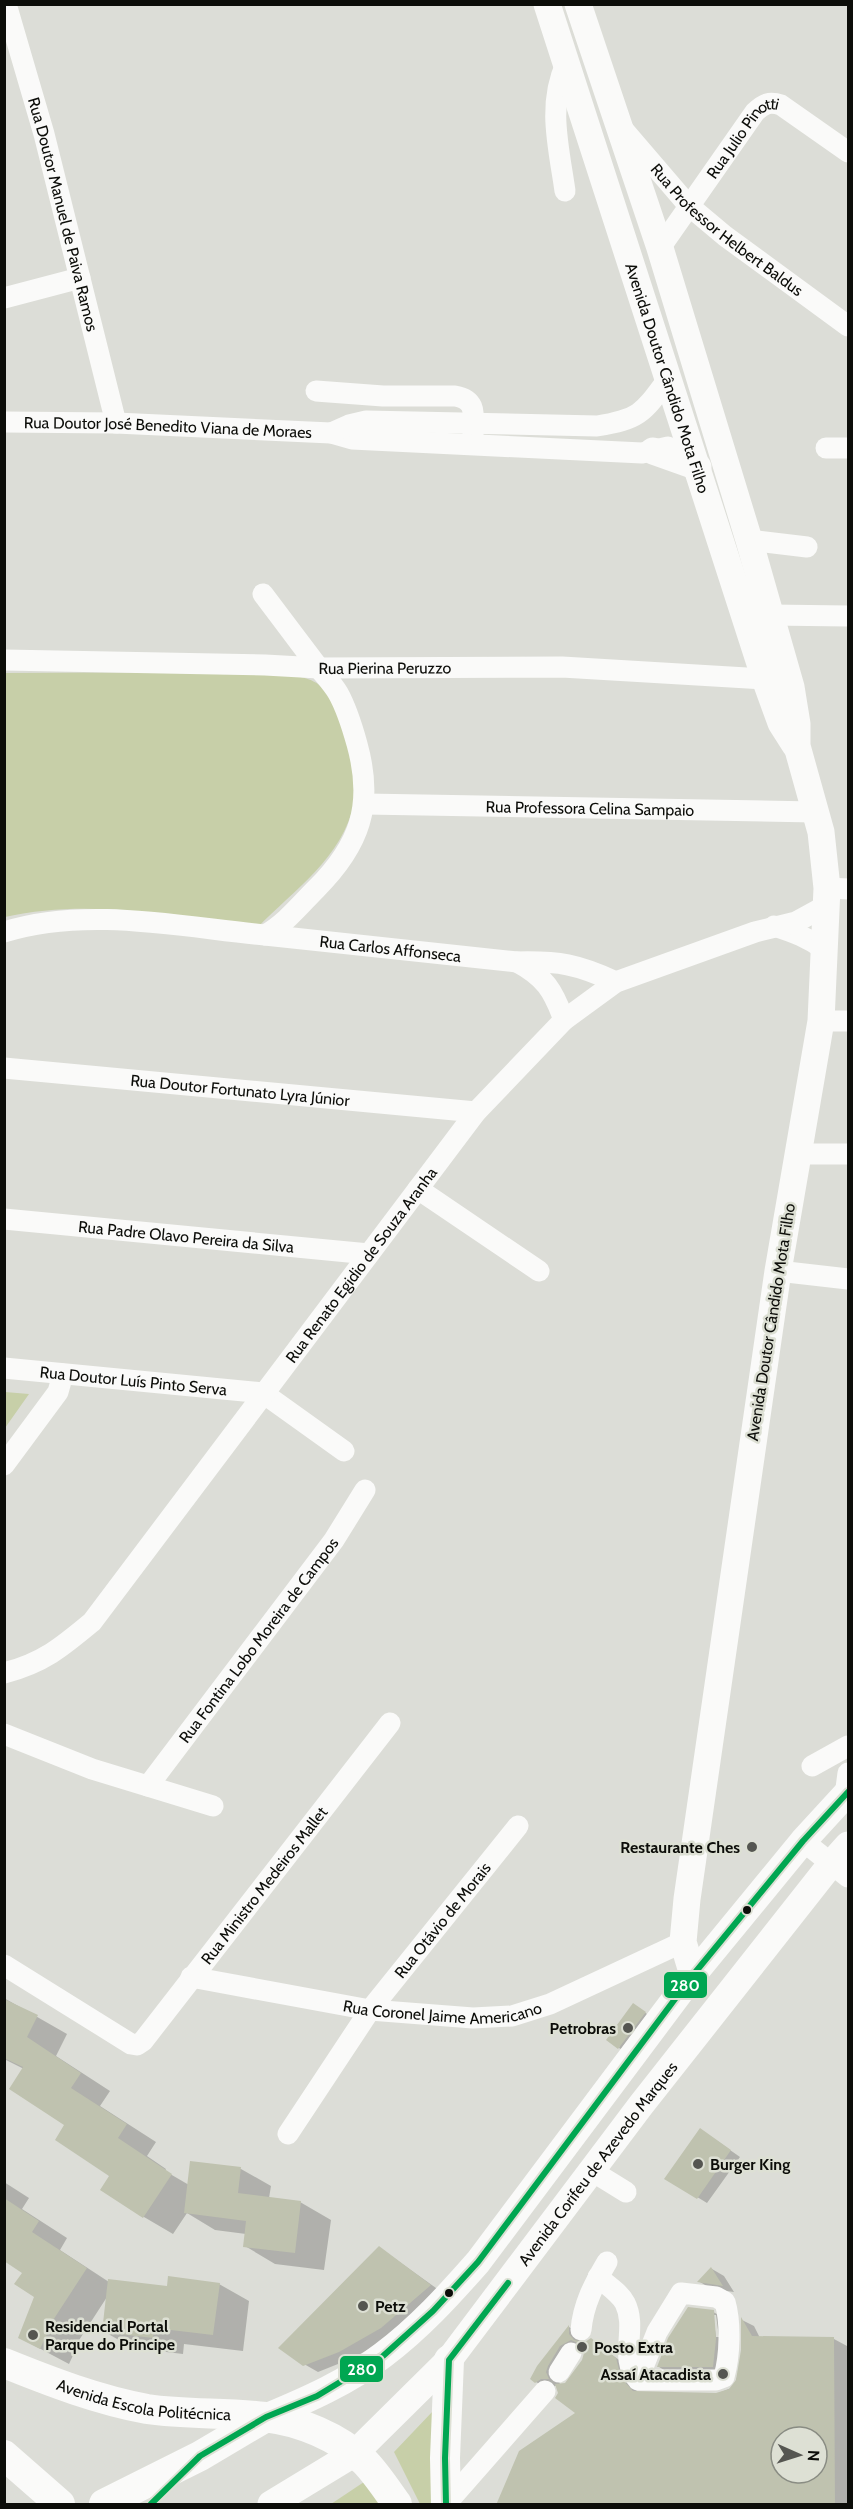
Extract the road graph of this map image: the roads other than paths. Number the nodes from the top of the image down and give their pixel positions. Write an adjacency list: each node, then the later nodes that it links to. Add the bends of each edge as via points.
1 (6, 4): 10 (street, Rua Doutor Manuel de Paiva Ramos)
2 (547, 4): 4 (main road, Avenida Doutor Cândido Mota Filho)
3 (578, 4): 5 (main road, Avenida Doutor Cândido Mota Filho)
4 (566, 64): 7 (street, via 554,106); 14 (main road, Avenida Doutor Cândido Mota Filho)
5 (618, 122): 8 (street, Rua Professor Helbert Baldus); 9 (main road, Avenida Doutor Cândido Mota Filho)
6 (849, 152): 8 (street, Rua Julio Pinotti, via 781,105 764,104)
7 (565, 191)
8 (688, 205): 9 (street, Rua Julio Pinotti); 12 (street, Rua Professor Helbert Baldus)
9 (660, 248): 13 (main road, Avenida Doutor Cândido Mota Filho)
10 (80, 278): 11 (street); 19 (street, Rua Doutor Manuel de Paiva Ramos)
11 (4, 298)
12 (849, 326)
13 (690, 347): 14 (main road); 21 (main road, Avenida Doutor Cândido Mota Filho)
14 (665, 368): 16 (street, via 647,408); 23 (main road, Avenida Doutor Cândido Mota Filho)
15 (316, 391): 18 (street, via 466,398 472,405)
16 (633, 418): 20 (street, Rua Doutor José Benedito Viana de Moraes, via 597,426); 28 (street)
17 (4, 422): 19 (street, Rua Doutor José Benedito Viana de Moraes)
18 (473, 422): 20 (street, Rua Doutor José Benedito Viana de Moraes); 22 (street, Rua Doutor José Benedito Viana de Moraes, via 366,421); 24 (street)
19 (116, 423): 22 (street, Rua Doutor José Benedito Viana de Moraes)
20 (572, 424): 25 (street)
21 (715, 426): 23 (main road); 30 (main road, Avenida Doutor Cândido Mota Filho)
22 (331, 433): 24 (street, Rua Doutor José Benedito Viana de Moraes, via 352,439)
23 (688, 439): 28 (street, Rua Doutor José Benedito Viana de Moraes); 29 (main road, Avenida Doutor Cândido Mota Filho)
24 (473, 444): 25 (street, Rua Doutor José Benedito Viana de Moraes)
25 (567, 448): 28 (street, Rua Doutor José Benedito Viana de Moraes)
26 (826, 448): 27 (street)
27 (849, 448)
28 (648, 452): 29 (main road)
29 (698, 467): 37 (main road, Avenida Doutor Cândido Mota Filho)
30 (749, 540): 31 (street); 33 (main road, Avenida Doutor Cândido Mota Filho)
31 (807, 547)
32 (263, 594): 36 (street)
33 (770, 615): 34 (street); 38 (main road, Avenida Doutor Cândido Mota Filho, via 795,708)
34 (849, 616)
35 (4, 660): 36 (street, Rua Pierina Peruzzo)
36 (319, 669): 37 (street, Rua Pierina Peruzzo, via 561,667); 39 (street, via 337,691 352,725 365,780)
37 (765, 679): 38 (main road, Avenida Doutor Cândido Mota Filho, via 781,723)
38 (796, 746): 40 (main road, Avenida Doutor Cândido Mota Filho)
39 (365, 804): 40 (street, Rua Professora Celina Sampaio); 44 (street, via 359,829 333,872)
40 (815, 812): 41 (main road, Avenida Doutor Cândido Mota Filho)
41 (834, 894): 42 (street, Rua Renato Egidio de Souza Aranha, via 809,916); 45 (main road, Avenida Doutor Cândido Mota Filho)
42 (773, 926): 45 (street, via 795,932); 47 (street, Rua Renato Egidio de Souza Aranha)
43 (4, 932): 44 (street, via 56,920 108,919)
44 (265, 935): 46 (street, Rua Carlos Affonseca)
45 (825, 950): 49 (main road, Avenida Doutor Cândido Mota Filho)
46 (517, 962): 47 (street, Rua Carlos Affonseca, via 577,965); 48 (street, Rua Carlos Affonseca, via 536,972 550,987)
47 (616, 982): 48 (street, Rua Renato Egidio de Souza Aranha)
48 (564, 1020): 52 (street, Rua Renato Egidio de Souza Aranha)
49 (820, 1021): 50 (street); 53 (main road, Avenida Doutor Cândido Mota Filho)
50 (849, 1021)
51 (4, 1068): 52 (street, Rua Doutor Fortunato Lyra Júnior)
52 (476, 1113): 55 (street, Rua Renato Egidio de Souza Aranha)
53 (797, 1154): 54 (street); 59 (main road, Avenida Doutor Cândido Mota Filho)
54 (849, 1154)
55 (417, 1189): 57 (street, Rua Renato Egidio de Souza Aranha); 58 (street)
56 (4, 1219): 57 (street, Rua Padre Olavo Pereira da Silva)
57 (369, 1254): 63 (street, Rua Renato Egidio de Souza Aranha)
58 (539, 1271)
59 (778, 1271): 60 (street); 78 (main road, Avenida Doutor Cândido Mota Filho)
60 (849, 1279)
61 (4, 1368): 62 (street, Rua Doutor Luís Pinto Serva)
62 (63, 1374): 63 (street, Rua Doutor Luís Pinto Serva); 65 (street, via 58,1392)
63 (262, 1393): 64 (street); 67 (street, Rua Renato Egidio de Souza Aranha, via 92,1622 31,1666)
64 (344, 1451)
65 (4, 1465)
66 (365, 1490): 72 (street, Rua Fontina Lobo Moreira de Campos, via 334,1540)
67 (4, 1673)
68 (390, 1723): 83 (street, Rua Ministro Medeiros Mallet)
69 (4, 1734): 72 (street, via 92,1769)
70 (849, 1746): 71 (street)
71 (812, 1766)
72 (148, 1786): 74 (street)
73 (847, 1787): 76 (main road)
74 (213, 1806)
75 (518, 1826): 85 (street, Rua Otávio de Morais)
76 (803, 1841): 77 (street); 80 (main road)
77 (843, 1862): 84 (main road, Avenida Corifeu de Azevedo Marques)
78 (687, 1899): 79 (main road, Avenida Doutor Cândido Mota Filho); 80 (main road, via 707,1932)
79 (683, 1942): 82 (main road, Avenida Doutor Cândido Mota Filho); 85 (street, Rua Coronel Jaime Americano, via 550,2004 512,2016 473,2019)
80 (713, 1951): 82 (main road); 84 (main road)
81 (4, 1965): 83 (street, Rua Ministro Medeiros Mallet, via 137,2045)
82 (693, 1975): 96 (main road, via 478,2262 445,2299 383,2356 317,2396)
83 (191, 1977): 85 (street, Rua Coronel Jaime Americano)
84 (726, 1997): 87 (main road, Avenida Corifeu de Azevedo Marques)
85 (370, 2010): 86 (street, Rua Otávio de Morais)
86 (288, 2134)
87 (592, 2171): 88 (street); 91 (main road, Avenida Corifeu de Azevedo Marques)
88 (627, 2192)
89 (581, 2330): 94 (street, via 585,2307 602,2270 625,2304 629,2319 627,2361)
90 (571, 2353): 93 (street)
91 (449, 2360): 97 (main road, Avenida Corifeu de Azevedo Marques); 100 (highway)
92 (4, 2363): 96 (highway, Avenida Escola Politécnica, via 90,2395 147,2409)
93 (559, 2373)
94 (638, 2380): 94 (street, via 724,2377 728,2336 725,2302 716,2297 681,2293 657,2332)
95 (546, 2391): 100 (street)
96 (266, 2417): 97 (highway, Avenida Escola Politécnica, via 308,2427); 99 (highway)
97 (355, 2453): 104 (main road, Avenida Corifeu de Azevedo Marques); 105 (highway, Avenida Escola Politécnica)
98 (4, 2455): 101 (highway)
99 (200, 2456): 102 (highway); 103 (highway)
100 (446, 2504)
101 (60, 2505)
102 (104, 2505)
103 (151, 2505)
104 (272, 2505)
105 (397, 2505)

